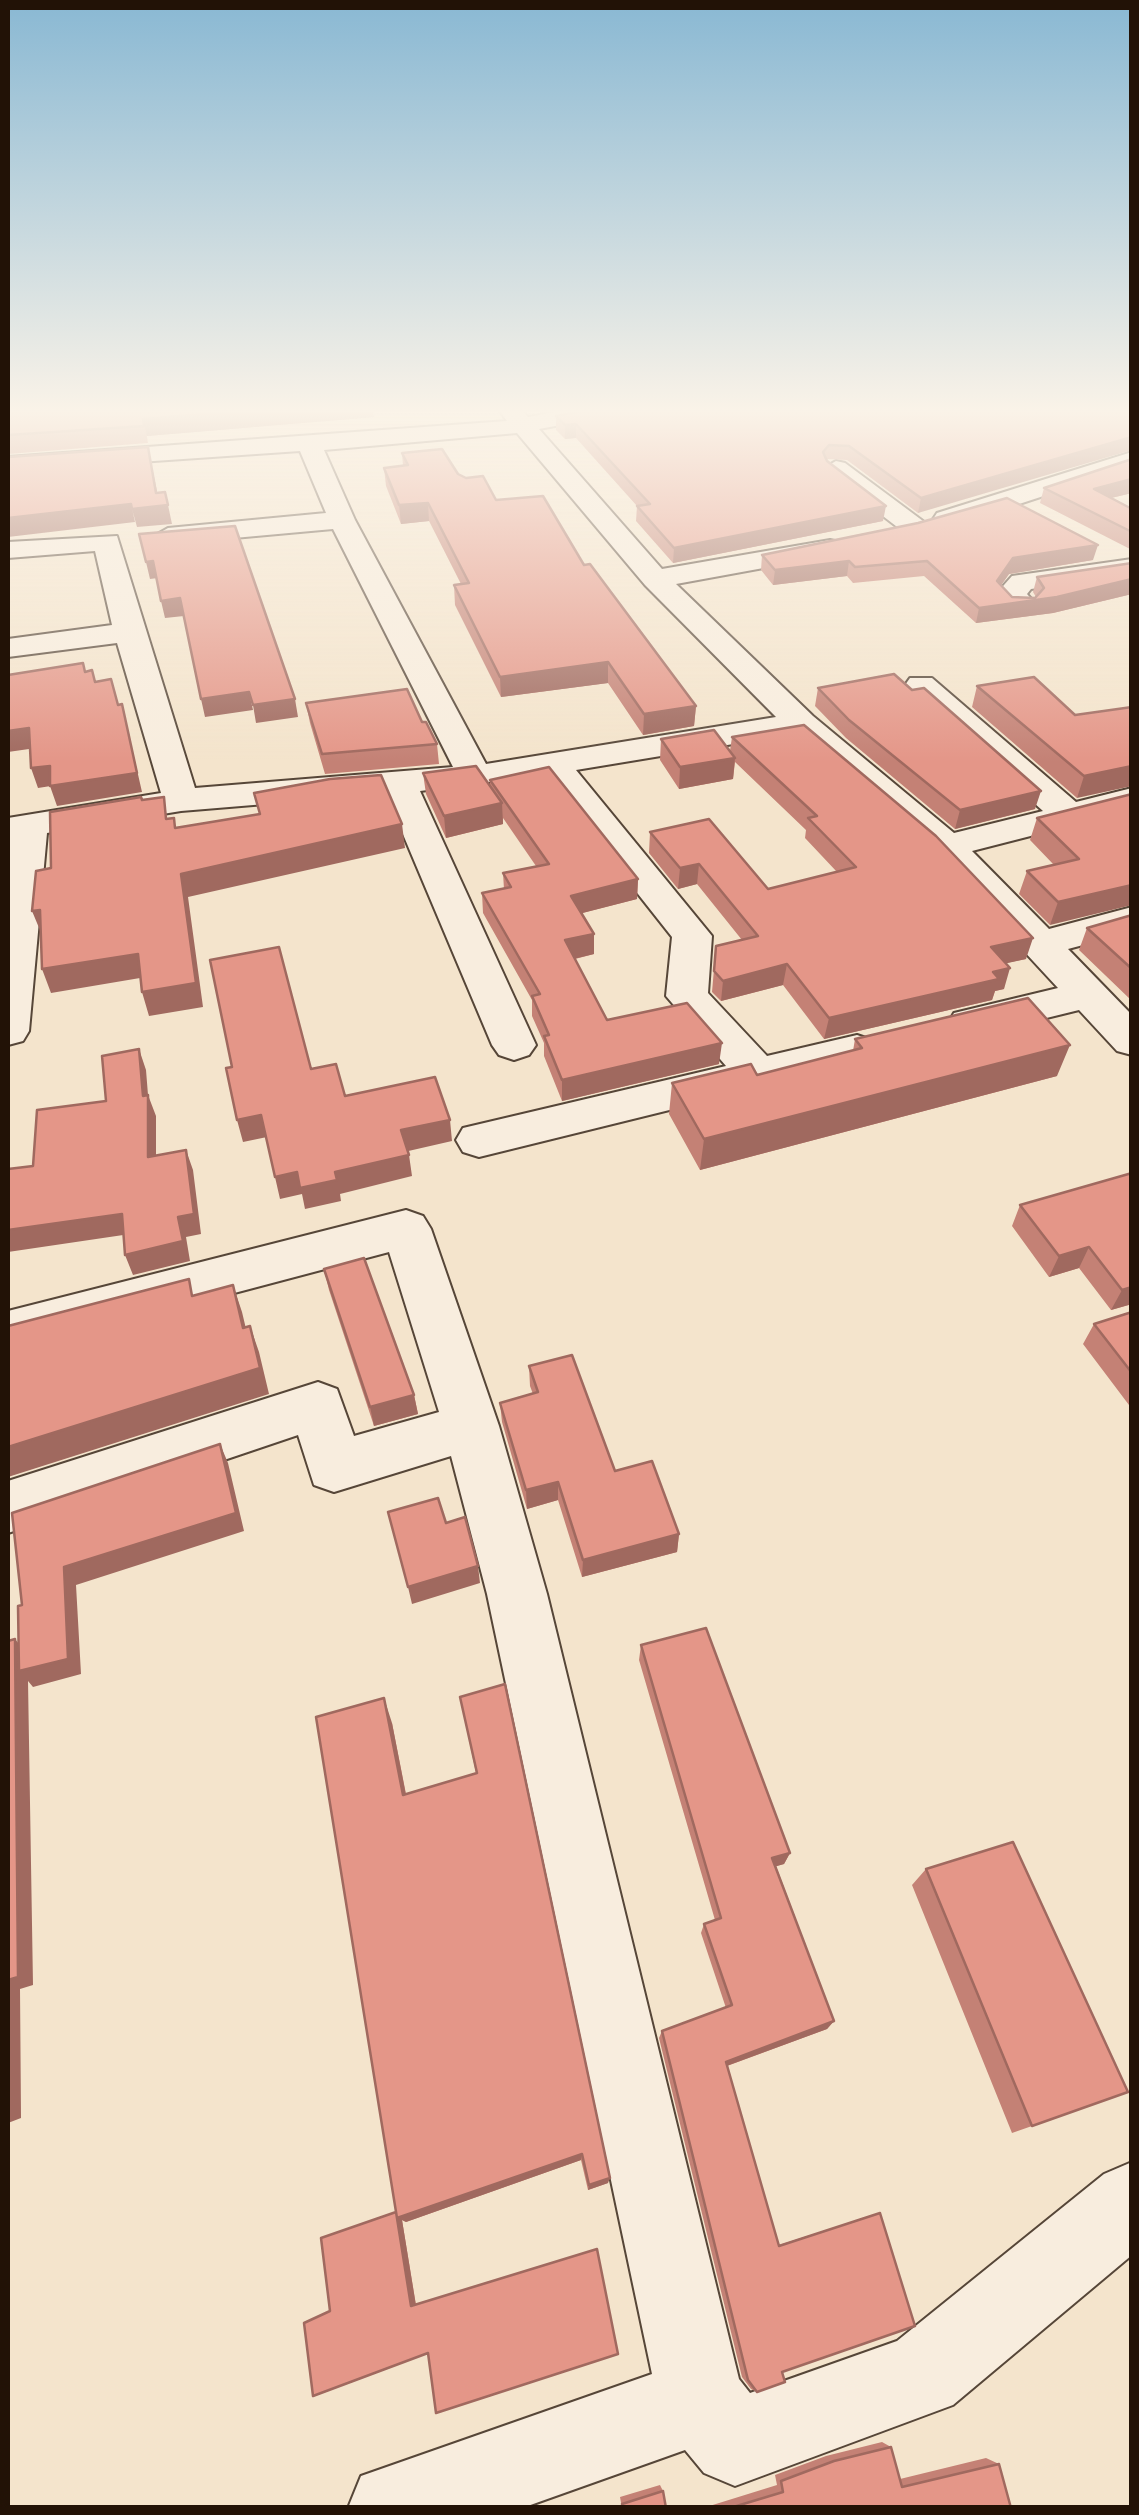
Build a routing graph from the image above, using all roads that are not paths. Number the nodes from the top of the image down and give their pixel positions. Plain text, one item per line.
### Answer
1 (262, 527) edge
2 (346, 527) edge
3 (610, 527) edge
4 (914, 528) edge
5 (126, 540) junction
6 (1098, 548) edge
7 (8, 550) edge
8 (1132, 566) edge
9 (654, 579) junction
10 (1021, 604) edge
11 (129, 632) junction
12 (8, 648) edge
13 (922, 684) edge
14 (801, 723) junction
15 (552, 763) junction
16 (475, 776) junction
17 (399, 782) junction
18 (1132, 799) edge
19 (181, 800) junction
20 (1067, 813) junction
21 (19, 828) edge
22 (947, 846) junction
23 (1132, 920) edge
24 (1042, 944) junction
25 (1090, 994) junction
26 (8, 1031) edge
27 (1132, 1041) edge
28 (514, 1046) dead end
29 (758, 1074) junction
30 (480, 1140) dead end
31 (8, 1332) edge
32 (471, 1426) junction
33 (8, 1508) edge
34 (1132, 2202) edge
35 (701, 2401) junction
36 (393, 2508) edge

1 - 5 street
2 - 16 street
3 - 9 street
4 - 9 street
5 - 7 street
5 - 11 street
6 - 8 street
8 - 10 street
9 - 14 street
11 - 12 street
11 - 19 street
13 - 20 street
14 - 15 street
14 - 22 street
15 - 16 street
15 - 29 street
16 - 17 street
17 - 19 street
17 - 28 street
18 - 20 street
19 - 21 street
20 - 22 street
21 - 26 street
22 - 24 street
23 - 24 street
24 - 25 street
25 - 27 street
25 - 29 street
29 - 30 street
31 - 32 street
32 - 33 street
32 - 35 street
34 - 35 street
35 - 36 street

